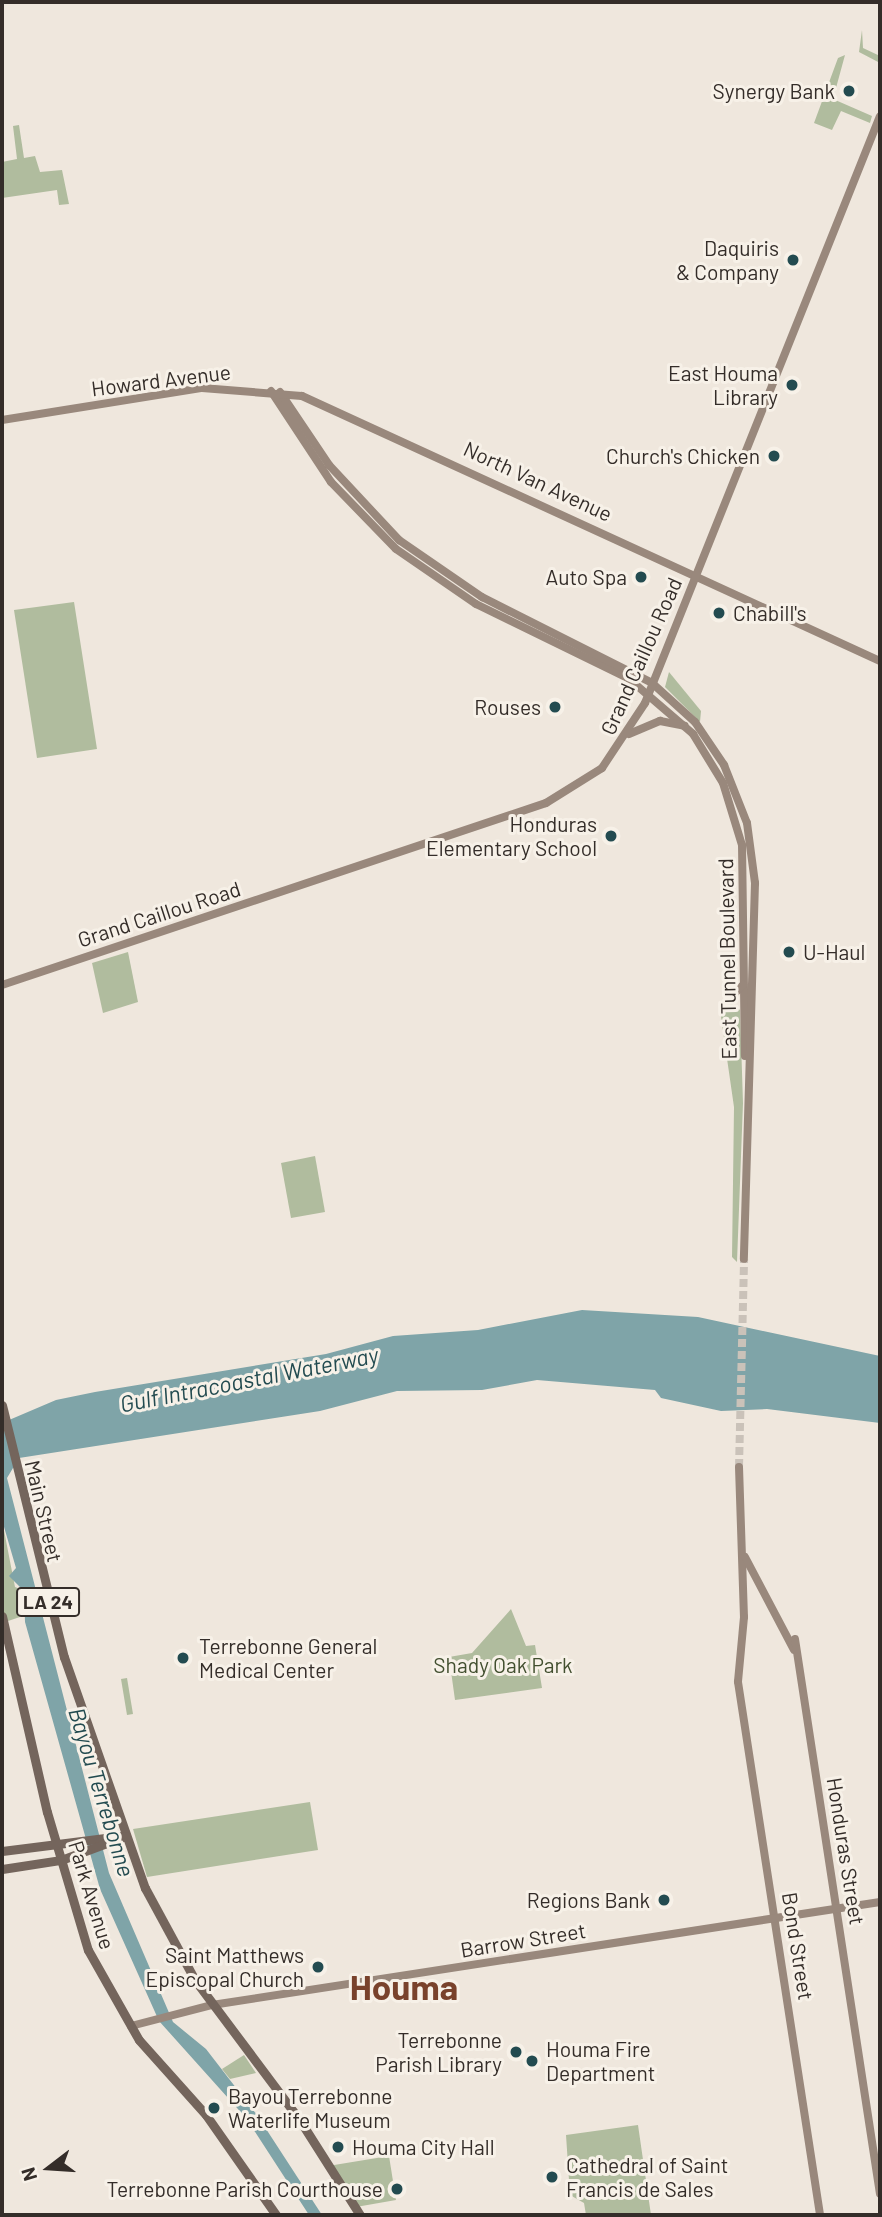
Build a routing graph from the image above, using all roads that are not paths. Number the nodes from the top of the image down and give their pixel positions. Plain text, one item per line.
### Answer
1 (880, 116) edge
2 (271, 391) junction
3 (281, 392) junction
4 (2, 421) edge
5 (363, 421) joint
6 (697, 575) junction
7 (880, 661) edge
8 (652, 683) junction
9 (649, 692) junction
10 (685, 726) junction
11 (629, 734) junction
12 (751, 946) junction
13 (745, 980) junction
14 (2, 985) edge
15 (745, 1013) junction
16 (747, 1079) junction
17 (744, 1259) tunnel mouth
18 (2, 1405) edge
19 (739, 1468) tunnel mouth
20 (741, 1537) junction
21 (2, 1616) edge
22 (795, 1639) dead end
23 (798, 1663) junction
24 (126, 1836) junction
25 (105, 1841) junction
26 (58, 1844) junction
27 (2, 1851) edge
28 (61, 1860) junction
29 (2, 1869) edge
30 (880, 1902) edge
31 (837, 1909) junction
32 (776, 1919) junction
33 (212, 2005) junction
34 (131, 2026) junction
35 (880, 2194) edge
36 (276, 2215) edge
37 (360, 2215) edge
38 (820, 2215) edge

1 - 6 main road, Grand Caillou Road
2 - 3 main road, Howard Avenue
2 - 4 main road, Howard Avenue
2 - 9 main road, East Tunnel Boulevard
3 - 5 main road, Howard Avenue
3 - 8 main road, East Tunnel Boulevard
5 - 6 main road, North Van Avenue
6 - 7 main road, North Van Avenue
6 - 8 main road, Grand Caillou Road
8 - 9 main road, Grand Caillou Road
8 - 12 main road, East Tunnel Boulevard
9 - 10 main road, East Tunnel Boulevard
9 - 11 main road, Grand Caillou Road
10 - 11 main road
10 - 12 main road, East Tunnel Boulevard
11 - 14 main road, Grand Caillou Road
12 - 13 main road, East Tunnel Boulevard
12 - 16 main road, East Tunnel Boulevard
13 - 15 main road, East Tunnel Boulevard
13 - 15 main road
15 - 16 main road, East Tunnel Boulevard
16 - 17 main road, East Tunnel Boulevard
18 - 24 main road, Main Street / LA 24
19 - 20 main road
20 - 23 main road
20 - 32 main road, Bond Street
21 - 26 main road, Park Avenue / LA 24
22 - 23 main road, Honduras Street
23 - 31 main road, Honduras Street
24 - 25 main road
24 - 33 main road, Main Street / LA 24
25 - 26 main road
25 - 28 main road
26 - 27 main road
26 - 28 main road, Park Avenue / LA 24
28 - 29 main road
28 - 34 main road, Park Avenue / LA 24
30 - 31 main road, Barrow Street
31 - 32 main road, Barrow Street
31 - 35 main road, Honduras Street
32 - 33 main road, Barrow Street
32 - 38 main road, Bond Street
33 - 34 main road, Barrow Street
33 - 37 main road, Main Street / LA 24
34 - 36 main road, Park Avenue / LA 24

